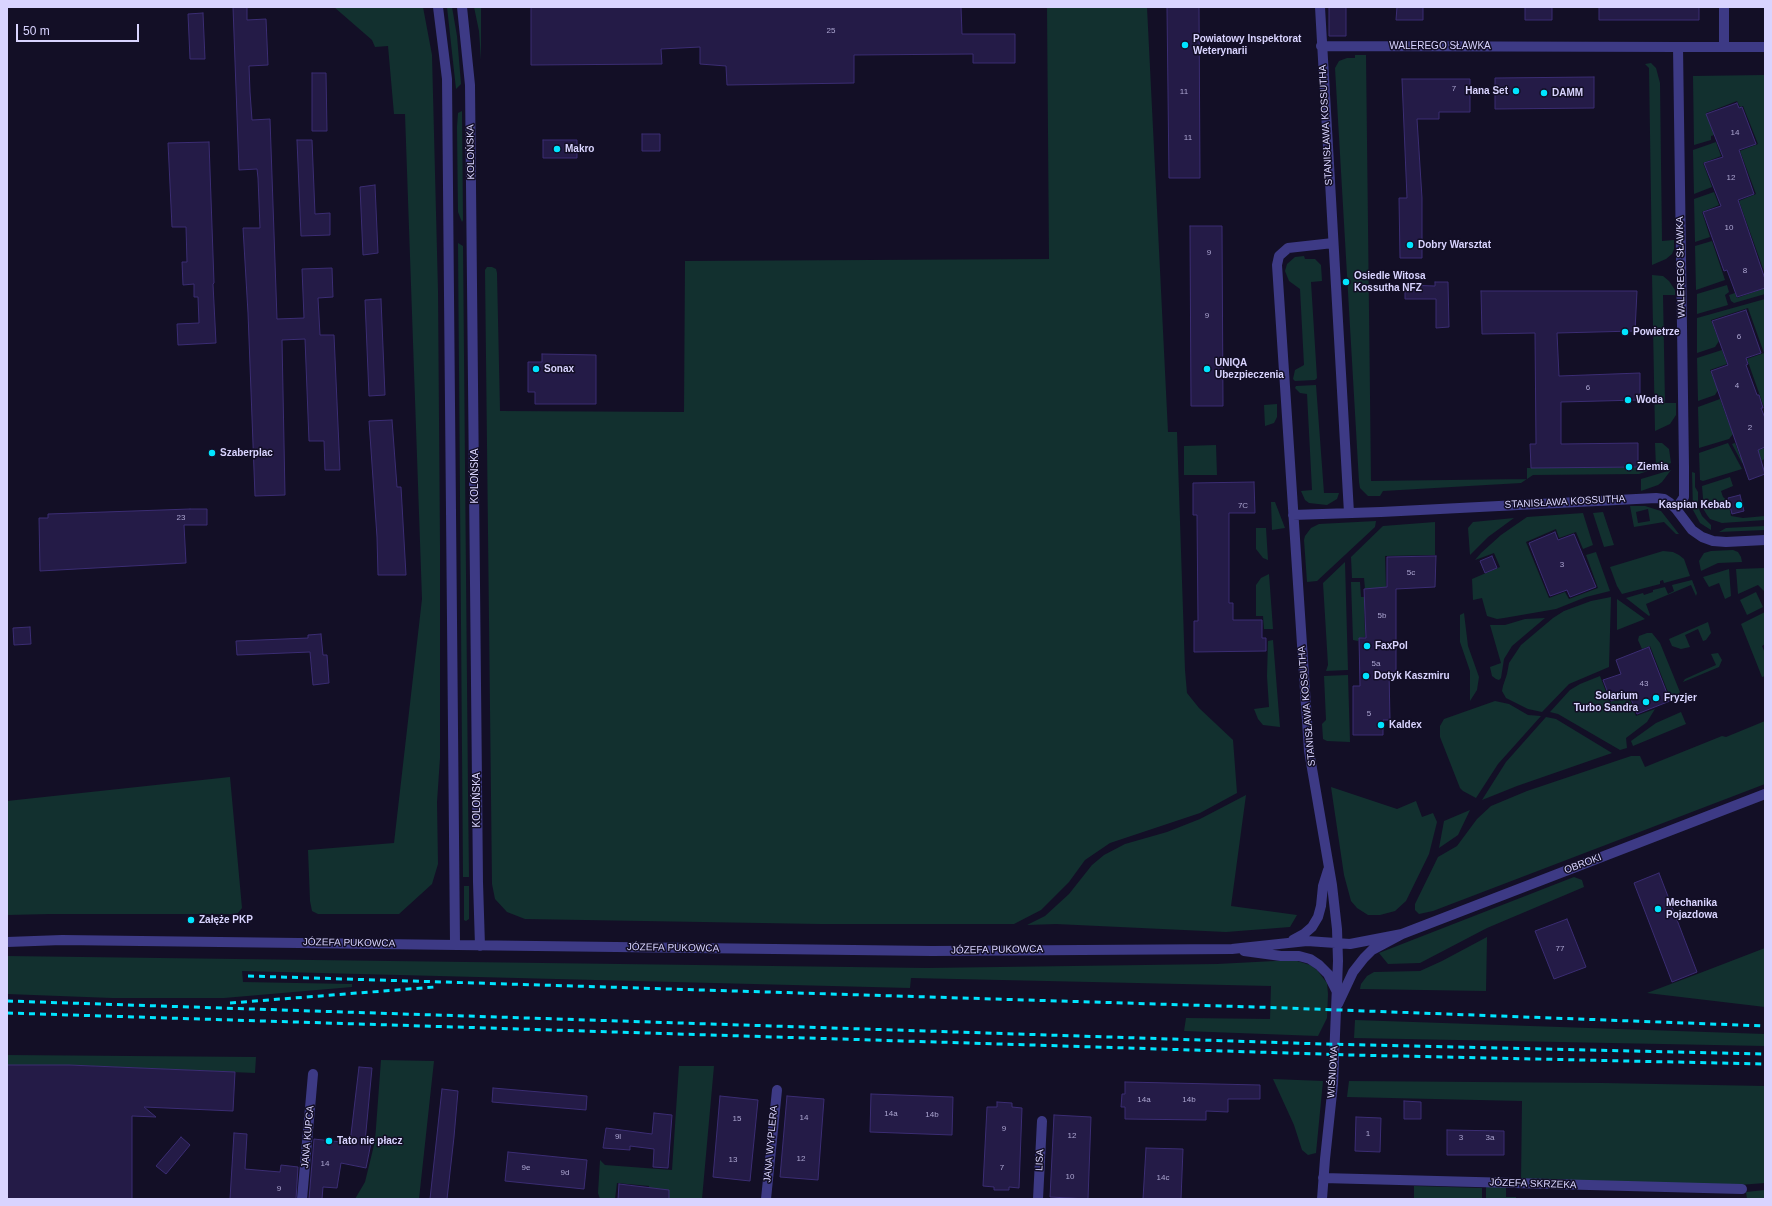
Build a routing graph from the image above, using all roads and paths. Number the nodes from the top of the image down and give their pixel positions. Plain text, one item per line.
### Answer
1 (438, 7) edge
2 (462, 7) edge
3 (1320, 7) edge
4 (1724, 7) edge
5 (1321, 46) junction
6 (1678, 46) junction
7 (1724, 47) junction
8 (1765, 47) edge
9 (1333, 243) junction
10 (1676, 509) junction
11 (1348, 513) junction
12 (1293, 515) junction
13 (1765, 540) edge
14 (1765, 794) edge
15 (1329, 868) junction
16 (1402, 934) junction
17 (7, 942) edge
18 (455, 944) junction
19 (1286, 944) junction
20 (1338, 944) junction
21 (480, 946) junction
22 (1232, 949) junction
23 (1337, 992) junction
24 (1336, 1008) junction
25 (313, 1074) dead end
26 (776, 1090) dead end
27 (1042, 1121) dead end
28 (1323, 1178) junction
29 (1742, 1189) dead end
30 (302, 1199) edge
31 (766, 1199) edge
32 (1038, 1199) edge
33 (1322, 1199) edge

1 - 18 street
2 - 21 street, KOLOŃSKA
3 - 5 street, STANISŁAWA KOSSUTHA
4 - 7 street
5 - 6 street, WALEREGO SŁAWKA
5 - 9 street, STANISŁAWA KOSSUTHA
6 - 7 street, WALEREGO SŁAWKA
6 - 10 street, WALEREGO SŁAWKA
7 - 8 street, WALEREGO SŁAWKA
9 - 11 street, STANISŁAWA KOSSUTHA
9 - 12 street, STANISŁAWA KOSSUTHA
10 - 11 street, STANISŁAWA KOSSUTHA
10 - 13 street, STANISŁAWA KOSSUTHA
11 - 12 street, STANISŁAWA KOSSUTHA
12 - 15 street, STANISŁAWA KOSSUTHA
14 - 16 street, OBROKI
15 - 19 street
15 - 20 street, STANISŁAWA KOSSUTHA
16 - 20 street, OBROKI
16 - 24 street, OBROKI
17 - 18 street, JÓZEFA PUKOWCA
18 - 21 street, JÓZEFA PUKOWCA
19 - 20 street, JÓZEFA PUKOWCA
19 - 22 street, JÓZEFA PUKOWCA
20 - 23 street, WIŚNIOWA
21 - 22 street, JÓZEFA PUKOWCA
22 - 23 street
23 - 24 street, WIŚNIOWA
24 - 28 street, WIŚNIOWA
25 - 30 street, JANA KUPCA
26 - 31 street, JANA WYPLERA
27 - 32 street, LISA
28 - 29 street, JÓZEFA SKRZEKA
28 - 33 street, WIŚNIOWA

